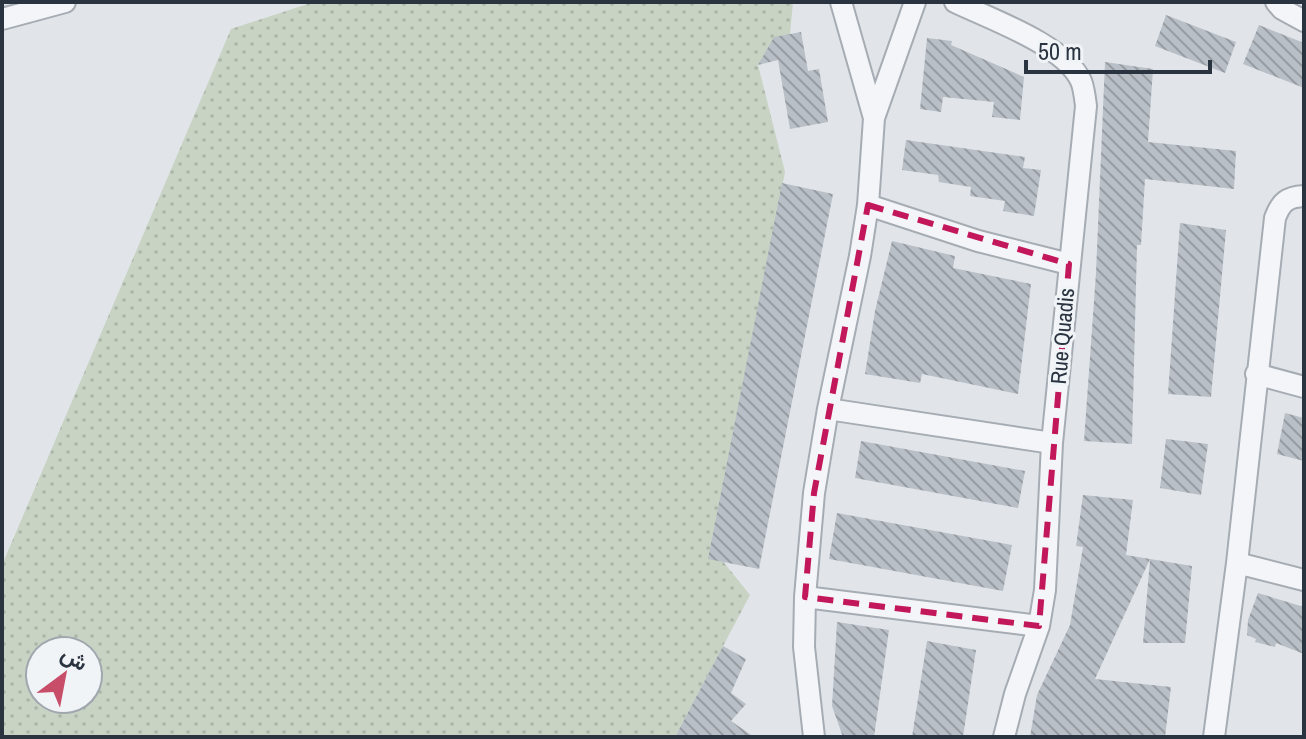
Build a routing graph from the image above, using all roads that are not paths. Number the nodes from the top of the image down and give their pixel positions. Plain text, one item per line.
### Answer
1 (65, 2) edge
2 (841, 2) edge
3 (915, 2) edge
4 (955, 2) edge
5 (1276, 2) edge
6 (2, 19) edge
7 (1304, 21) edge
8 (874, 118) junction
9 (1304, 196) edge
10 (868, 205) junction
11 (1069, 264) junction
12 (1256, 374) junction
13 (1304, 387) edge
14 (828, 409) junction
15 (1052, 443) junction
16 (1237, 563) junction
17 (1304, 580) edge
18 (805, 597) junction
19 (1039, 626) junction
20 (814, 737) edge
21 (1004, 737) edge
22 (1214, 737) edge

1 - 6 street
2 - 8 street
3 - 8 street
4 - 11 street, Rue Quadis
5 - 7 street
8 - 10 street
9 - 12 street
10 - 11 street
10 - 14 street
11 - 15 street, Rue Quadis
12 - 13 street
12 - 16 street
14 - 15 street
14 - 18 street
15 - 19 street, Rue Quadis
16 - 17 street
16 - 22 street
18 - 19 street
18 - 20 street
19 - 21 street, Rue Quadis

